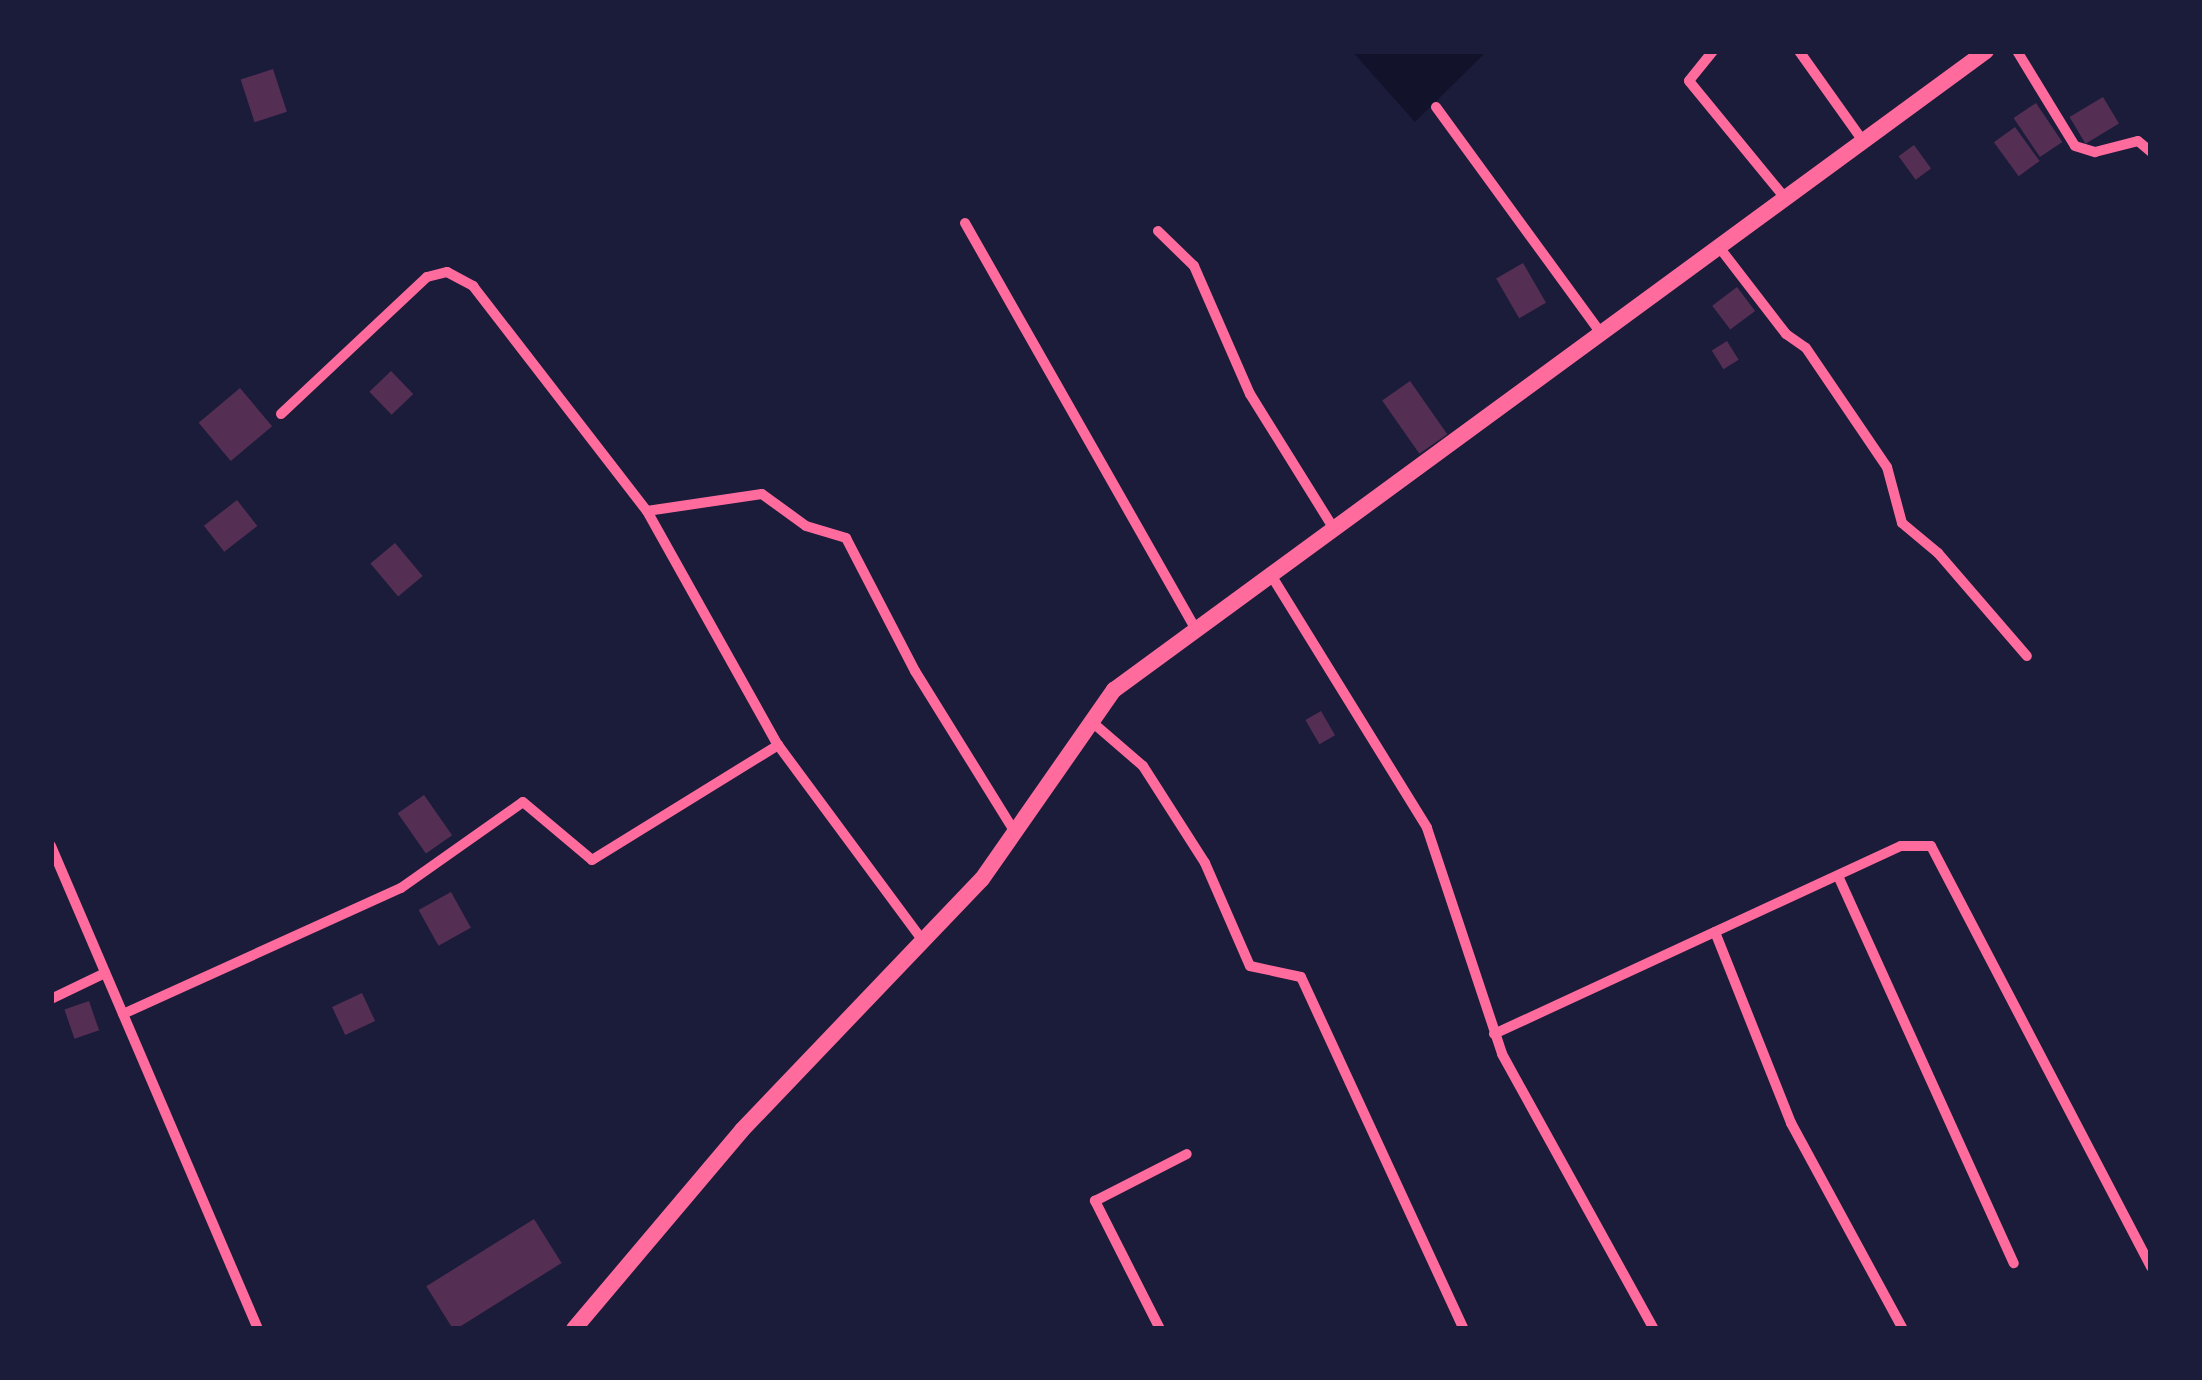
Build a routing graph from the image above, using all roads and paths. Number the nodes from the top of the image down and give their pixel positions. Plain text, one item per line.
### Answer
1 (1713, 51) edge
2 (1799, 51) edge
3 (1986, 51) edge
4 (2017, 51) edge
5 (1436, 107) dead end
6 (1862, 141) junction
7 (2151, 152) edge
8 (1785, 198) junction
9 (965, 223) dead end
10 (1158, 231) dead end
11 (1719, 247) junction
12 (1601, 333) junction
13 (281, 414) dead end
14 (647, 511) junction
15 (1334, 529) junction
16 (1271, 575) junction
17 (1196, 630) junction
18 (2027, 656) dead end
19 (1092, 722) junction
20 (778, 745) junction
21 (1015, 832) junction
22 (51, 846) edge
23 (1839, 878) junction
24 (1715, 932) junction
25 (923, 941) junction
26 (105, 973) junction
27 (51, 999) edge
28 (123, 1014) junction
29 (1494, 1034) junction
30 (1187, 1154) dead end
31 (2014, 1263) dead end
32 (2151, 1267) edge
33 (258, 1329) edge
34 (574, 1329) edge
35 (1160, 1329) edge
36 (1464, 1329) edge
37 (1654, 1329) edge
38 (1903, 1329) edge

1 - 8 street
2 - 6 street
3 - 6 main road
4 - 7 street
5 - 12 street
6 - 8 main road
8 - 11 main road
9 - 17 street
10 - 15 street
11 - 12 main road
11 - 18 street
12 - 15 main road
13 - 14 street
14 - 20 street
14 - 21 street
15 - 16 main road
16 - 17 main road
16 - 29 street
17 - 19 main road
19 - 21 main road
19 - 36 street
20 - 25 street
20 - 28 street
21 - 25 main road
22 - 26 street
23 - 24 street
23 - 31 street
23 - 32 street
24 - 29 street
24 - 38 street
25 - 34 main road
26 - 27 street
26 - 28 street
28 - 33 street
29 - 37 street
30 - 35 street

